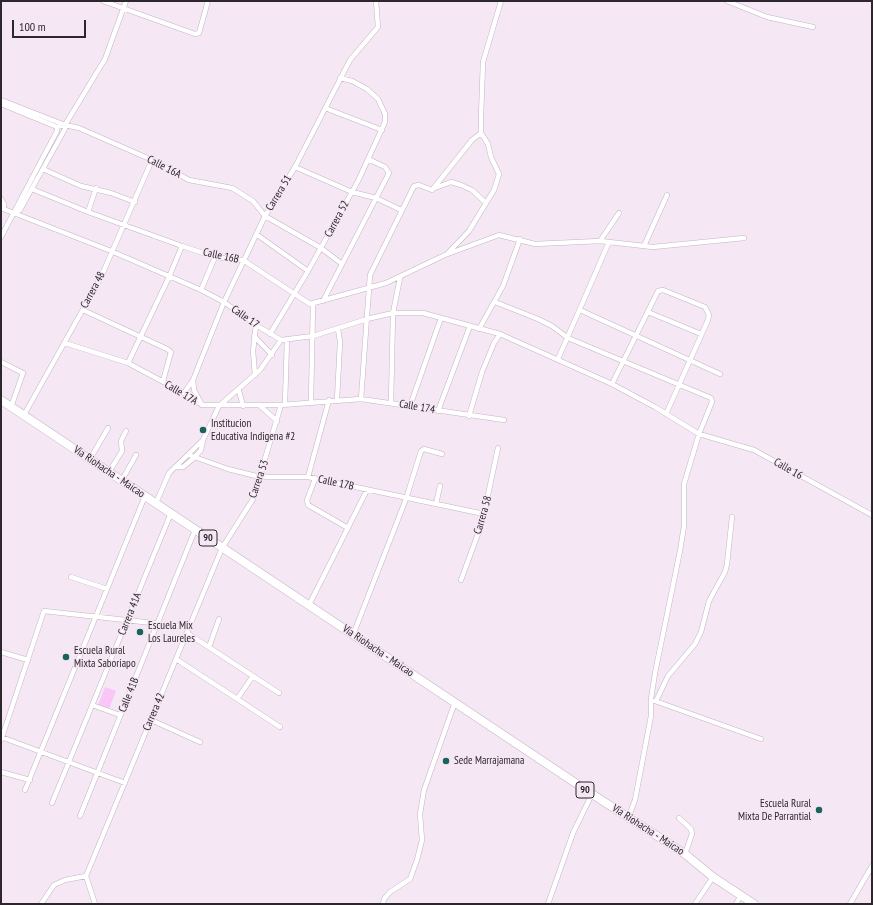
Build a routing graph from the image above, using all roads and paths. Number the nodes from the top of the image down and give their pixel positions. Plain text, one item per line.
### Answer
1 (103, 1) edge
2 (126, 1) edge
3 (208, 1) edge
4 (376, 1) edge
5 (501, 1) edge
6 (727, 1) edge
7 (124, 8) junction
8 (813, 27) dead end
9 (340, 78) junction
10 (2, 103) edge
11 (325, 108) junction
12 (66, 125) junction
13 (57, 128) junction
14 (382, 130) junction
15 (481, 134) junction
16 (368, 159) junction
17 (152, 160) junction
18 (295, 166) junction
19 (43, 169) junction
20 (96, 188) junction
21 (32, 189) junction
22 (432, 190) junction
23 (352, 192) junction
24 (667, 194) dead end
25 (376, 198) junction
26 (1, 199) edge
27 (135, 202) junction
28 (486, 203) junction
29 (2, 209) edge
30 (401, 210) junction
31 (88, 212) junction
32 (619, 213) dead end
33 (14, 214) junction
34 (266, 216) junction
35 (124, 226) junction
36 (256, 234) junction
37 (1, 237) edge
38 (744, 238) dead end
39 (520, 239) junction
40 (600, 241) junction
41 (609, 242) junction
42 (182, 246) junction
43 (644, 246) junction
44 (321, 248) junction
45 (111, 251) junction
46 (445, 255) junction
47 (215, 257) junction
48 (243, 260) junction
49 (342, 264) junction
50 (308, 271) junction
51 (169, 277) junction
52 (400, 278) junction
53 (368, 288) junction
54 (201, 290) junction
55 (295, 294) junction
56 (323, 301) junction
57 (224, 302) junction
58 (495, 302) junction
59 (311, 304) junction
60 (83, 310) junction
61 (580, 310) junction
62 (648, 312) junction
63 (393, 313) junction
64 (441, 318) junction
65 (367, 319) junction
66 (256, 325) junction
67 (470, 326) junction
68 (479, 328) junction
69 (338, 329) junction
70 (270, 334) junction
71 (500, 334) junction
72 (701, 334) junction
73 (637, 335) junction
74 (254, 336) junction
75 (313, 336) junction
76 (140, 337) junction
77 (568, 338) junction
78 (287, 339) junction
79 (281, 340) junction
80 (64, 343) junction
81 (272, 355) junction
82 (558, 359) junction
83 (690, 359) junction
84 (624, 361) junction
85 (1, 362) edge
86 (128, 363) junction
87 (720, 374) dead end
88 (255, 375) junction
89 (193, 380) junction
90 (163, 381) junction
91 (612, 384) junction
92 (679, 385) junction
93 (239, 390) junction
94 (184, 393) junction
95 (361, 399) junction
96 (1, 400) edge
97 (329, 400) junction
98 (337, 400) junction
99 (311, 402) junction
100 (391, 403) junction
101 (283, 404) junction
102 (202, 405) junction
103 (259, 405) junction
104 (219, 406) junction
105 (243, 406) junction
106 (410, 406) junction
107 (11, 407) junction
108 (438, 411) junction
109 (666, 414) junction
110 (24, 415) junction
111 (469, 416) junction
112 (504, 420) dead end
113 (277, 421) junction
114 (108, 428) dead end
115 (126, 431) dead end
116 (699, 434) junction
117 (498, 448) dead end
118 (442, 454) dead end
119 (136, 455) dead end
120 (192, 456) junction
121 (90, 459) junction
122 (109, 472) junction
123 (260, 477) junction
124 (308, 477) junction
125 (315, 479) junction
126 (122, 480) junction
127 (440, 486) dead end
128 (367, 490) junction
129 (145, 496) junction
130 (406, 498) junction
131 (156, 503) junction
132 (436, 504) junction
133 (171, 513) junction
134 (484, 514) junction
135 (872, 515) edge
136 (732, 517) dead end
137 (348, 528) junction
138 (196, 530) junction
139 (222, 548) junction
140 (72, 577) dead end
141 (461, 580) dead end
142 (107, 589) junction
143 (309, 605) junction
144 (96, 617) junction
145 (219, 619) dead end
146 (127, 620) junction
147 (158, 624) junction
148 (189, 627) junction
149 (187, 633) junction
150 (353, 635) junction
151 (209, 647) junction
152 (1, 652) edge
153 (176, 659) junction
154 (28, 660) junction
155 (253, 676) junction
156 (279, 693) dead end
157 (237, 699) junction
158 (654, 700) junction
159 (455, 702) junction
160 (92, 705) junction
161 (120, 716) junction
162 (151, 720) junction
163 (280, 726) dead end
164 (1, 738) edge
165 (761, 738) dead end
166 (200, 742) dead end
167 (41, 751) junction
168 (69, 762) junction
169 (1, 772) edge
170 (97, 772) junction
171 (30, 780) junction
172 (124, 783) junction
173 (25, 790) dead end
174 (592, 794) junction
175 (52, 804) dead end
176 (80, 816) dead end
177 (629, 816) junction
178 (679, 818) dead end
179 (685, 854) junction
180 (872, 866) edge
181 (86, 876) junction
182 (713, 877) junction
183 (741, 895) junction
184 (41, 904) edge
185 (95, 904) edge
186 (383, 904) edge
187 (548, 904) edge
188 (695, 904) edge
189 (736, 904) edge
190 (754, 904) edge
191 (850, 904) edge

1 - 7 street
2 - 7 street
3 - 7 street
4 - 9 street, Carrera 51
5 - 15 street
6 - 8 street
7 - 12 street
9 - 11 street, Carrera 51
9 - 14 street, Carrera 52
10 - 12 street
10 - 13 street
11 - 14 street
11 - 18 street, Carrera 51
12 - 13 street
12 - 17 street, Calle 16A
12 - 19 street
13 - 33 street
14 - 16 street, Carrera 52
15 - 22 street
15 - 28 street
16 - 23 street, Carrera 52
16 - 25 street
17 - 27 street, Carrera 48
17 - 34 street, Calle 16A
18 - 23 street
18 - 34 street, Carrera 51
19 - 20 street
19 - 21 street
20 - 27 street
20 - 31 street
21 - 31 street, Calle 16B
21 - 33 street
22 - 28 street
22 - 30 street
23 - 25 street
23 - 44 street, Carrera 52
24 - 43 street
25 - 30 street
25 - 49 street
26 - 29 street
27 - 35 street, Carrera 48
28 - 46 street
29 - 33 street, Calle 17
30 - 53 street
31 - 35 street, Calle 16B
32 - 40 street
33 - 37 street
33 - 45 street, Calle 17
34 - 36 street, Carrera 51
34 - 44 street
35 - 42 street, Calle 16B
35 - 45 street, Carrera 48
36 - 48 street, Carrera 51
36 - 50 street
38 - 43 street
39 - 40 street
39 - 46 street
39 - 58 street
40 - 41 street
41 - 43 street
41 - 61 street
42 - 47 street, Calle 16B
42 - 51 street
44 - 49 street
44 - 50 street, Carrera 52
45 - 51 street, Calle 17
45 - 60 street, Carrera 48
46 - 52 street
47 - 48 street, Calle 16B
47 - 54 street
48 - 55 street, Calle 16B
48 - 57 street, Carrera 51
49 - 56 street
50 - 55 street, Carrera 52
51 - 54 street, Calle 17
51 - 76 street
52 - 53 street
52 - 63 street
53 - 56 street
53 - 65 street
54 - 57 street, Calle 17
55 - 59 street, Calle 16B
55 - 70 street, Carrera 52
56 - 59 street
57 - 66 street, Calle 17
57 - 89 street, Carrera 51
58 - 68 street
58 - 77 street
59 - 75 street
60 - 76 street
60 - 80 street, Carrera 48
61 - 73 street
61 - 77 street
62 - 72 street
62 - 72 street
62 - 73 street
63 - 64 street
63 - 65 street
63 - 100 street
64 - 67 street
64 - 106 street
65 - 69 street
65 - 95 street
66 - 70 street, Calle 17
66 - 74 street
67 - 68 street
67 - 108 street
68 - 71 street
69 - 75 street
69 - 98 street
70 - 79 street, Calle 17
71 - 82 street, Calle 16
71 - 111 street
72 - 83 street
73 - 83 street
73 - 84 street
74 - 81 street
74 - 88 street
75 - 78 street
75 - 99 street
76 - 86 street
76 - 90 street
77 - 82 street
77 - 84 street
78 - 79 street
78 - 101 street, Carrera 53
79 - 81 street
80 - 86 street, Calle 17A
80 - 110 street, Carrera 48
81 - 88 street
82 - 91 street, Calle 16
83 - 87 street
83 - 92 street
84 - 91 street
84 - 92 street
85 - 107 street
86 - 90 street, Calle 17A
88 - 93 street
89 - 94 street, Carrera 51
89 - 102 street
90 - 94 street, Calle 17A
91 - 109 street, Calle 16
92 - 109 street
92 - 116 street
93 - 104 street
93 - 105 street
94 - 102 street, Calle 17A
95 - 98 street, Calle 174
95 - 100 street, Calle 174
96 - 107 highway, Vía Riohacha - Maicao / 90
97 - 98 street, Calle 174
97 - 99 street, Calle 17A
97 - 124 street
99 - 101 street, Calle 17A
100 - 106 street, Calle 174
101 - 103 street, Calle 17A
101 - 113 street, Carrera 53
102 - 104 street, Calle 17A
103 - 105 street, Calle 17A
103 - 113 street
104 - 105 street, Calle 17A
104 - 120 street
106 - 108 street, Calle 174
107 - 110 highway, Vía Riohacha - Maicao / 90
108 - 111 street, Calle 174
109 - 116 street, Calle 16
110 - 121 highway, Vía Riohacha - Maicao / 90
111 - 112 street, Calle 174
113 - 123 street, Carrera 53
114 - 121 street
115 - 122 street
116 - 135 street, Calle 16
116 - 158 street
117 - 134 street, Carrera 58
118 - 130 street
119 - 126 street
120 - 123 street, Calle 17B
120 - 131 street
121 - 122 highway, Vía Riohacha - Maicao / 90
122 - 126 highway, Vía Riohacha - Maicao / 90
123 - 124 street, Calle 17B
123 - 139 street, Carrera 53
124 - 125 street, Calle 17B
125 - 128 street, Calle 17B
125 - 137 street
126 - 129 highway, Vía Riohacha - Maicao / 90
127 - 132 street
128 - 130 street, Calle 17B
128 - 137 street
129 - 131 highway, Vía Riohacha - Maicao / 90
129 - 142 street
130 - 132 street, Calle 17B
130 - 150 street
131 - 133 highway, Vía Riohacha - Maicao / 90
132 - 134 street, Calle 17B
133 - 138 highway, Vía Riohacha - Maicao / 90
133 - 146 street, Carrera 41A
134 - 141 street, Carrera 58
136 - 158 street
137 - 143 street
138 - 139 highway, Vía Riohacha - Maicao / 90
138 - 147 street, Calle 41B
139 - 143 highway, Vía Riohacha - Maicao / 90
139 - 148 street, Carrera 42
140 - 142 street
142 - 144 street
143 - 150 highway, Vía Riohacha - Maicao / 90
144 - 146 street
144 - 154 street
144 - 167 street
145 - 151 street
146 - 147 street
146 - 160 street, Carrera 41A
147 - 148 street
147 - 161 street, Calle 41B
148 - 149 street, Carrera 42
149 - 151 street
149 - 153 street, Carrera 42
150 - 159 highway, Vía Riohacha - Maicao / 90
151 - 155 street
152 - 154 street
153 - 157 street
153 - 162 street, Carrera 42
154 - 164 street
155 - 156 street
155 - 157 street
157 - 163 street
158 - 165 street
158 - 177 street
159 - 174 highway, Vía Riohacha - Maicao / 90
159 - 186 street
160 - 161 street
160 - 168 street, Carrera 41A
161 - 170 street, Calle 41B
162 - 166 street
162 - 172 street, Carrera 42
164 - 167 street
167 - 168 street
167 - 171 street
168 - 170 street
168 - 175 street, Carrera 41A
169 - 171 street
170 - 172 street
170 - 176 street, Calle 41B
171 - 173 street
172 - 181 street, Carrera 42
174 - 177 highway, Vía Riohacha - Maicao / 90
174 - 187 street
177 - 179 highway, Vía Riohacha - Maicao / 90
178 - 179 street
179 - 182 highway, Vía Riohacha - Maicao / 90
180 - 191 street
181 - 184 street
181 - 185 street
182 - 183 highway, Vía Riohacha - Maicao / 90
182 - 188 street
183 - 189 street
183 - 190 highway, Vía Riohacha - Maicao / 90

